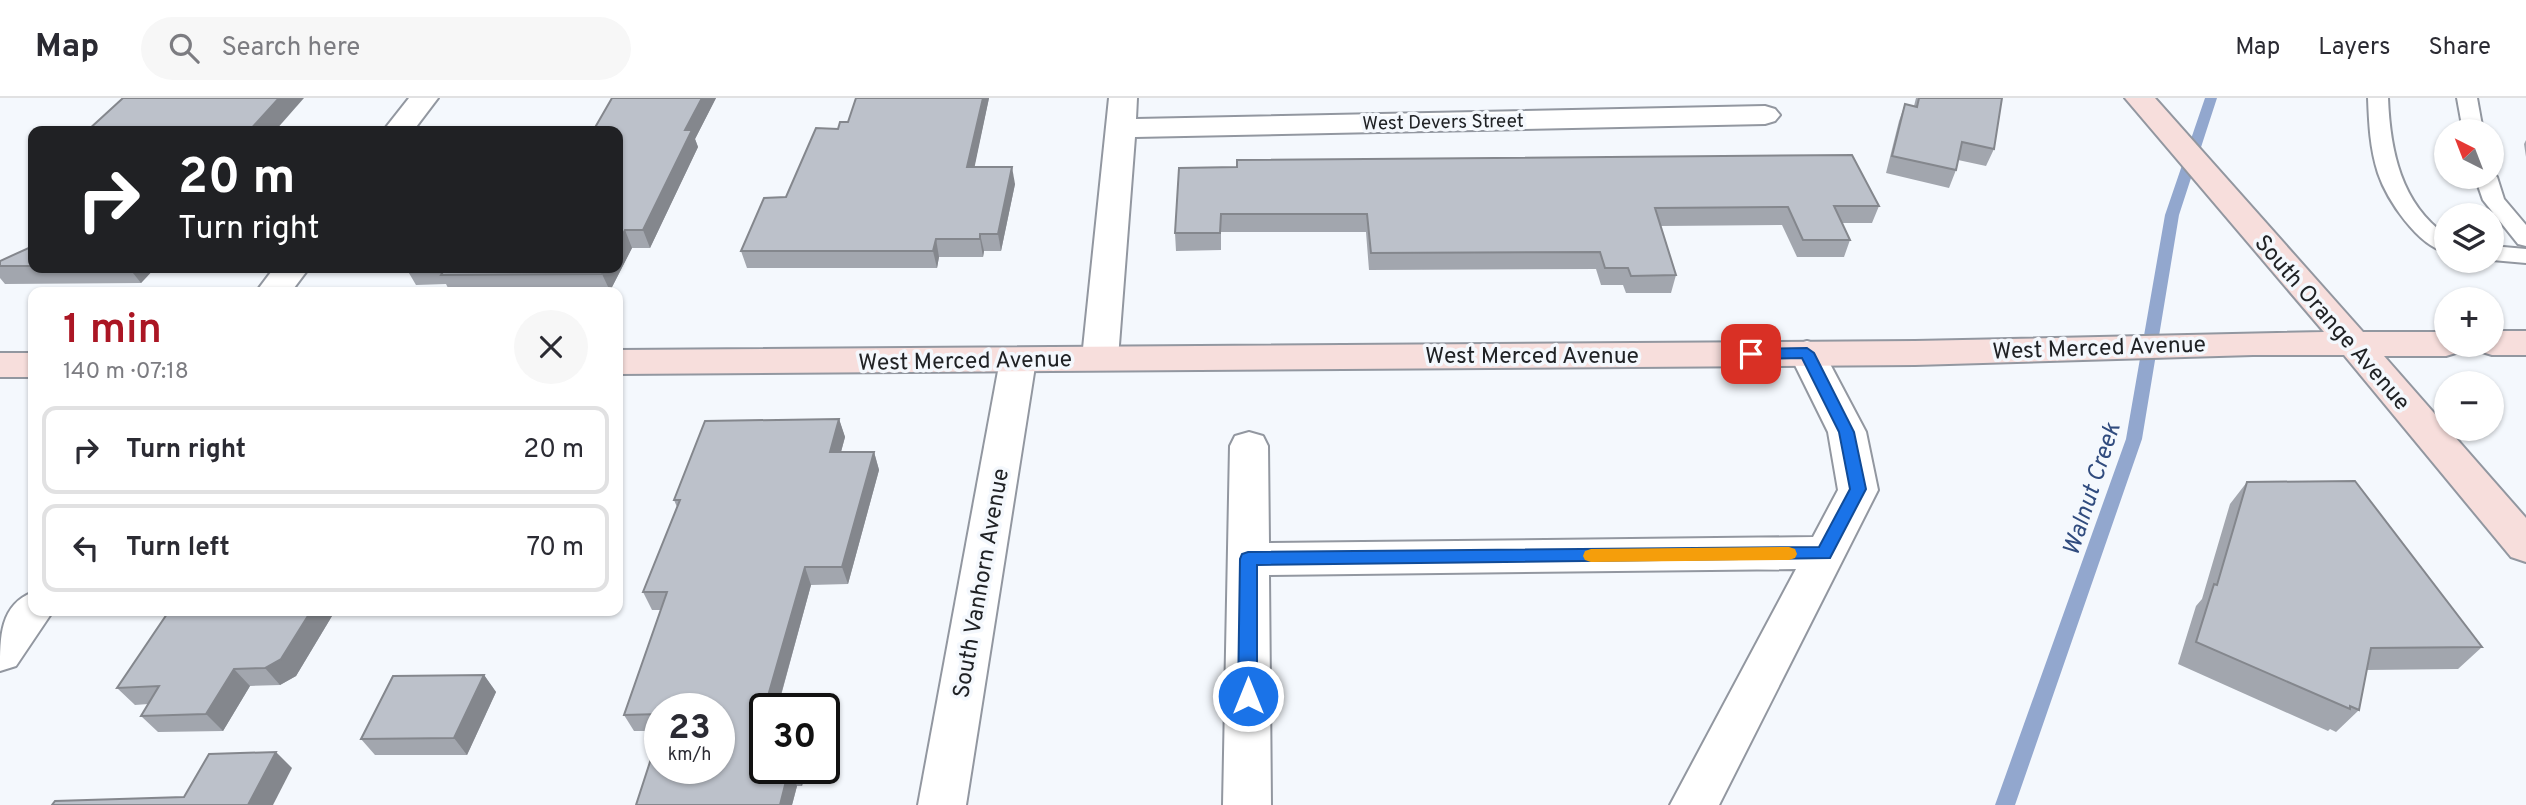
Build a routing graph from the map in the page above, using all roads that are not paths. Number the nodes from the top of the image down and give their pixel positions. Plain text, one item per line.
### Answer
1 (424, 98) edge
2 (2139, 98) edge
3 (2378, 98) edge
4 (2467, 98) edge
5 (1121, 113) edge
6 (1765, 115) dead end
7 (2471, 119) edge
8 (402, 126) edge
9 (2490, 189) edge
10 (2434, 237) edge
11 (2526, 239) edge
12 (2504, 254) edge
13 (2526, 256) edge
14 (288, 273) edge
15 (277, 287) edge
16 (2504, 343) edge
17 (2526, 343) edge
18 (2354, 344) junction
19 (2434, 344) edge
20 (1807, 353) junction
21 (1100, 358) junction
22 (1018, 360) junction
23 (623, 362) edge
24 (0, 365) edge
25 (28, 365) edge
26 (1250, 446) dead end
27 (2526, 546) edge
28 (1824, 553) junction
29 (1248, 559) junction
30 (28, 616) edge
31 (0, 653) edge
32 (942, 805) edge
33 (1247, 805) edge
34 (1694, 805) edge

1 - 8 street
2 - 18 street, South Orange Avenue
3 - 10 lane
4 - 7 lane
5 - 6 street, West Devers Street
5 - 21 street
9 - 11 lane
12 - 13 lane
14 - 15 street
16 - 17 street
18 - 19 street, West Merced Avenue
18 - 20 street, West Merced Avenue
18 - 27 street, South Orange Avenue
20 - 21 street, West Merced Avenue
20 - 28 street
21 - 22 street, West Merced Avenue
22 - 23 street, West Merced Avenue
22 - 32 street, South Vanhorn Avenue
24 - 25 street
26 - 29 street
28 - 29 street
28 - 34 street
29 - 33 street
30 - 31 street

